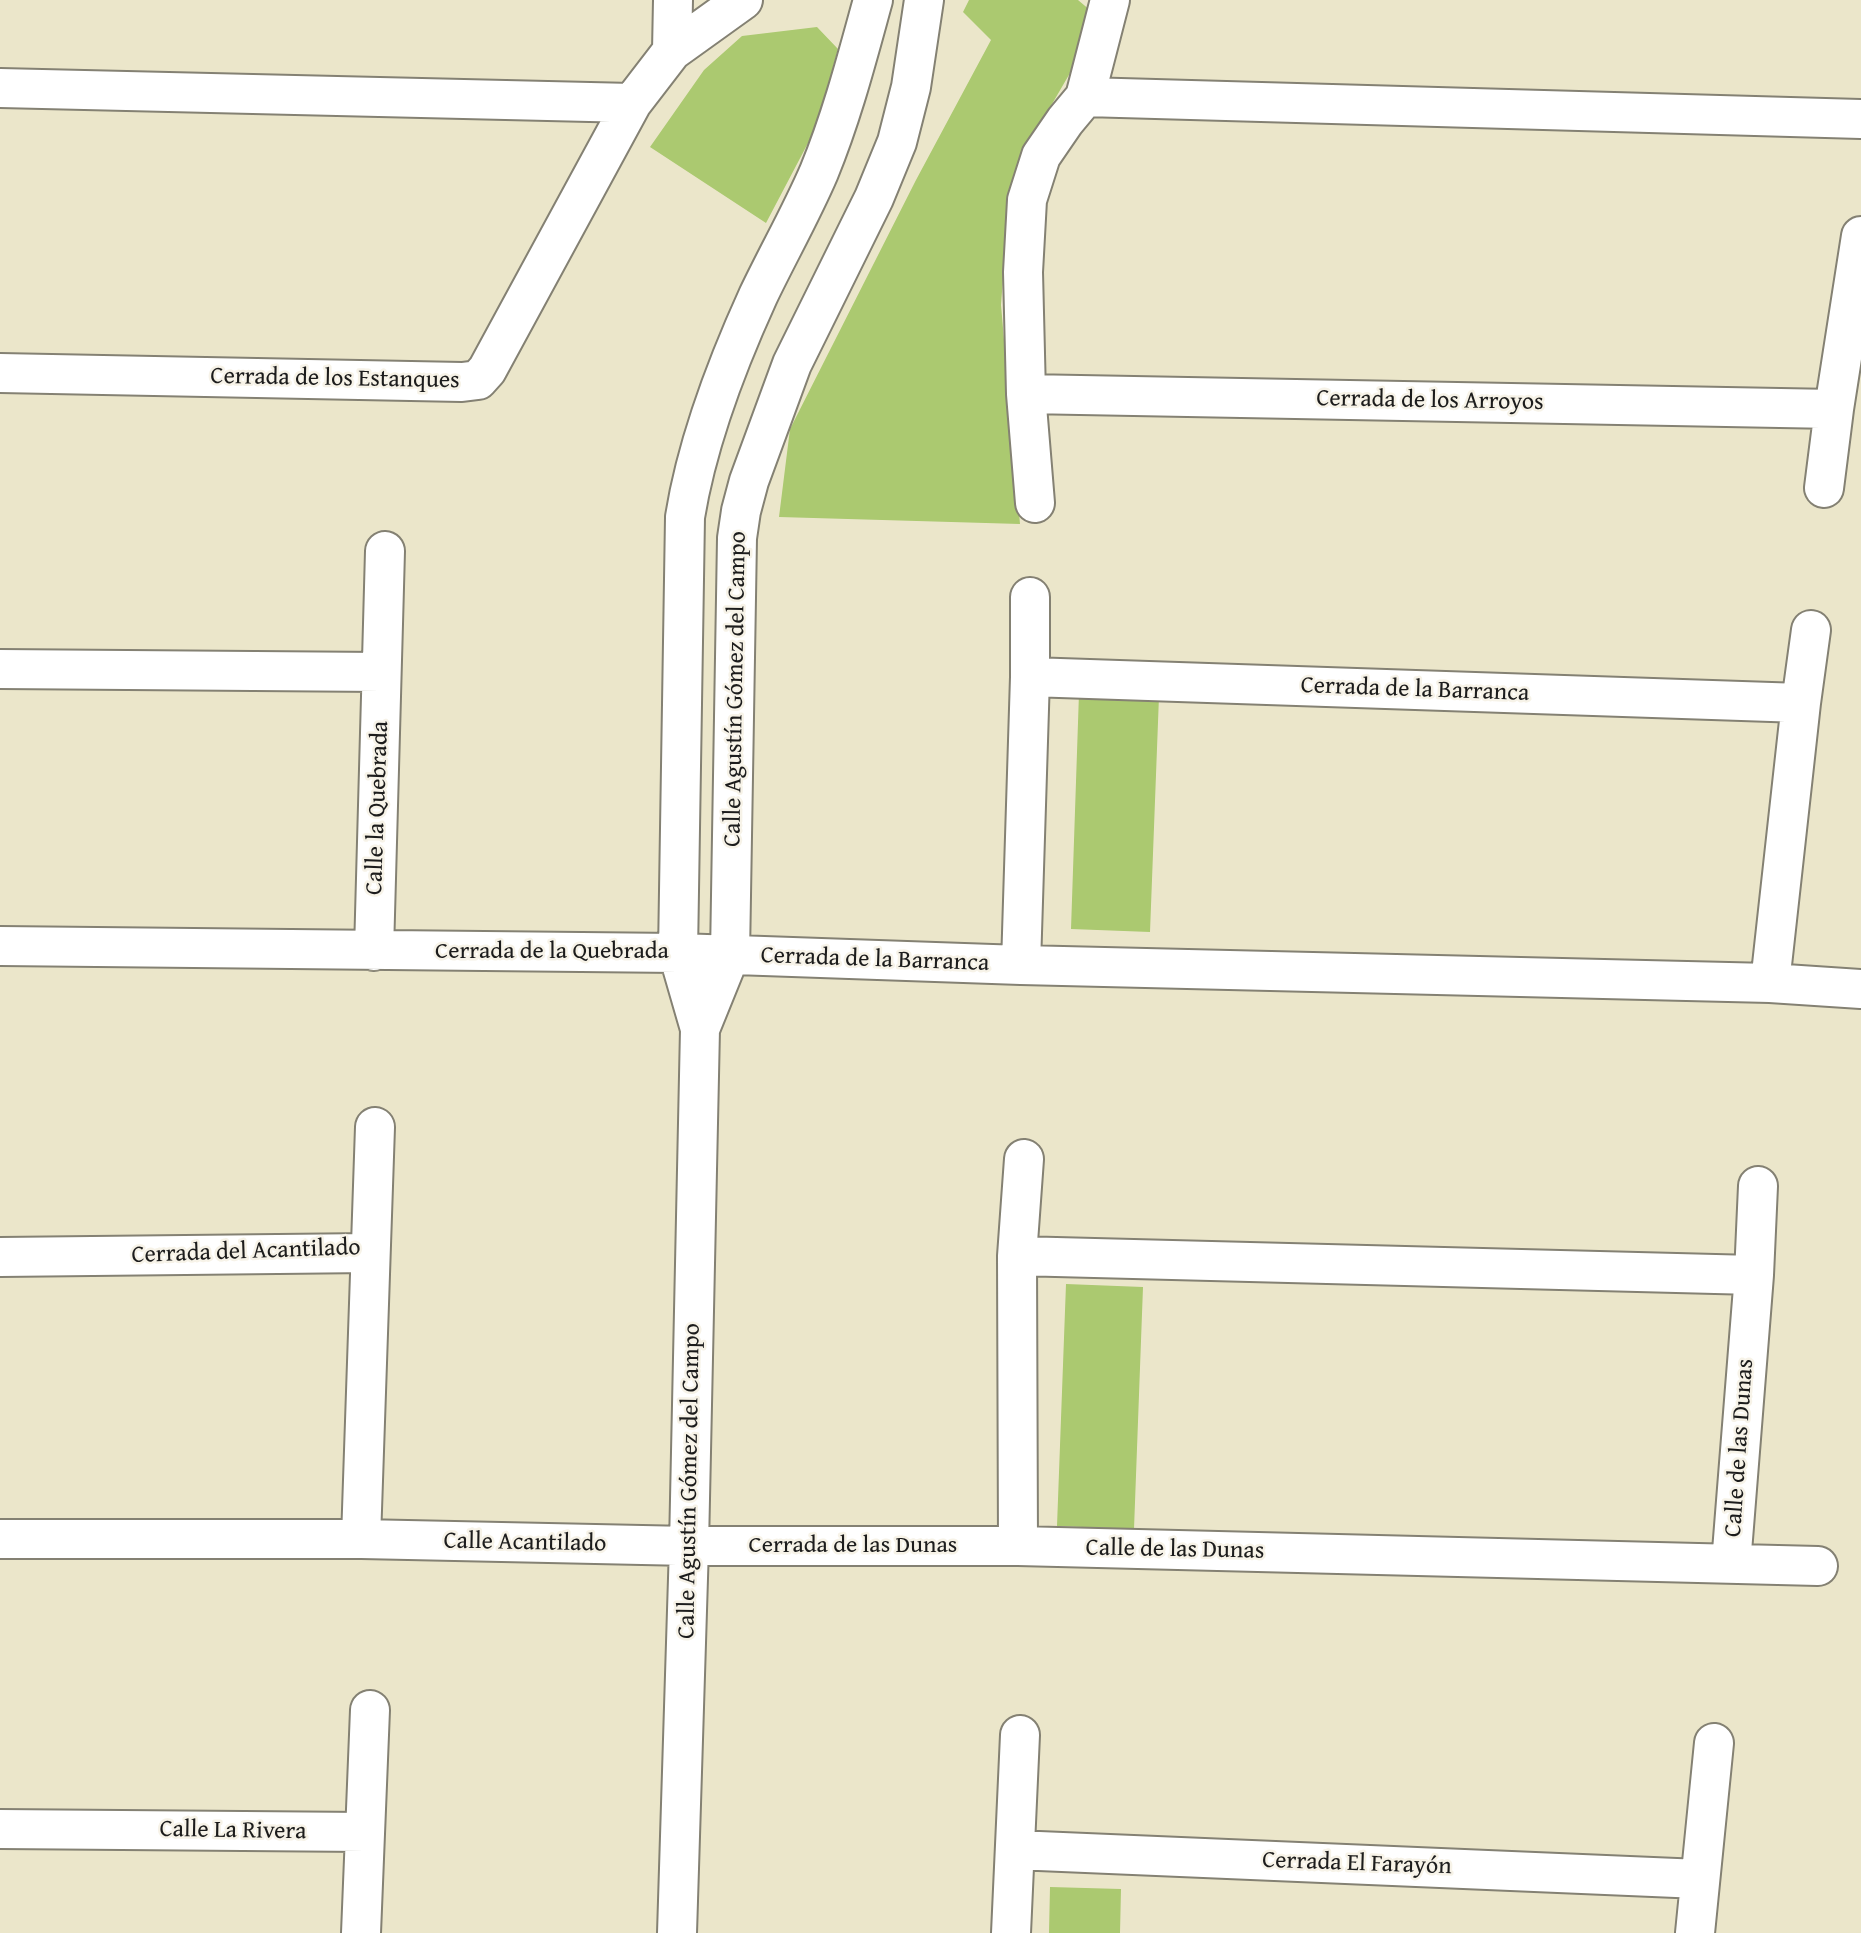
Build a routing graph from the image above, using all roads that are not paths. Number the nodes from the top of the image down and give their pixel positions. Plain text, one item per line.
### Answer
1 (673, 0) edge
2 (743, 0) edge
3 (873, 0) edge
4 (924, 0) edge
5 (1110, 0) edge
6 (672, 51) junction
7 (0, 88) edge
8 (1085, 97) junction
9 (632, 103) junction
10 (1861, 119) edge
11 (1861, 236) edge
12 (735, 350) junction
13 (792, 364) junction
14 (0, 373) edge
15 (1026, 394) junction
16 (1834, 409) junction
17 (1825, 488) dead end
18 (1035, 503) dead end
19 (385, 551) dead end
20 (1030, 597) dead end
21 (1811, 630) dead end
22 (0, 669) edge
23 (382, 672) junction
24 (1030, 677) junction
25 (1801, 703) junction
26 (0, 946) edge
27 (374, 951) junction
28 (678, 953) junction
29 (730, 955) junction
30 (1021, 965) junction
31 (1770, 982) junction
32 (1861, 989) edge
33 (700, 1029) junction
34 (375, 1127) dead end
35 (1024, 1158) dead end
36 (1758, 1186) dead end
37 (370, 1254) junction
38 (1017, 1256) junction
39 (0, 1257) edge
40 (1754, 1275) junction
41 (0, 1539) edge
42 (361, 1539) junction
43 (689, 1546) junction
44 (1018, 1546) junction
45 (1731, 1563) junction
46 (1818, 1566) dead end
47 (370, 1710) dead end
48 (1020, 1735) dead end
49 (1714, 1743) dead end
50 (0, 1829) edge
51 (365, 1832) junction
52 (1015, 1850) junction
53 (1700, 1879) junction
54 (361, 1933) edge
55 (677, 1933) edge
56 (1012, 1933) edge
57 (1695, 1933) edge

1 - 6 street
2 - 6 street, Cerrada de los Estanques
3 - 12 street, Calle Agustín Gómez del Campo
4 - 13 street, Calle Agustín Gómez del Campo
5 - 8 street
6 - 9 street, Cerrada de los Estanques
7 - 9 street
8 - 10 street
8 - 15 street
9 - 14 street, Cerrada de los Estanques
11 - 16 street
12 - 13 street
12 - 28 street, Calle Agustín Gómez del Campo
13 - 29 street, Calle Agustín Gómez del Campo
15 - 16 street, Cerrada de los Arroyos
15 - 18 street
16 - 17 street
19 - 23 street
20 - 24 street, Cerrada de la Barranca
21 - 25 street
22 - 23 street
23 - 27 street, Calle la Quebrada
24 - 25 street, Cerrada de la Barranca
24 - 30 street, Cerrada de la Barranca
25 - 31 street
26 - 27 street
27 - 28 street, Cerrada de la Quebrada
28 - 29 street, Cerrada de la Quebrada
28 - 33 street, Calle Agustín Gómez del Campo
29 - 30 street, Cerrada de la Barranca
29 - 33 street, Calle Agustín Gómez del Campo
30 - 31 street, Cerrada de la Barranca
31 - 32 street, Cerrada de la Barranca
33 - 43 street, Calle Agustín Gómez del Campo
34 - 37 street, Cerrada del Acantilado
35 - 38 street
36 - 40 street
37 - 39 street, Cerrada del Acantilado
37 - 42 street
38 - 40 street
38 - 44 street
40 - 45 street, Calle de las Dunas
41 - 42 street
42 - 43 street, Calle Acantilado
43 - 44 street, Cerrada de las Dunas
43 - 55 street, Calle Agustín Gómez del Campo
44 - 45 street, Calle de las Dunas
45 - 46 street
47 - 51 street
48 - 52 street
49 - 53 street
50 - 51 street, Calle La Rivera
51 - 54 street
52 - 53 street, Cerrada El Farayón
52 - 56 street
53 - 57 street

